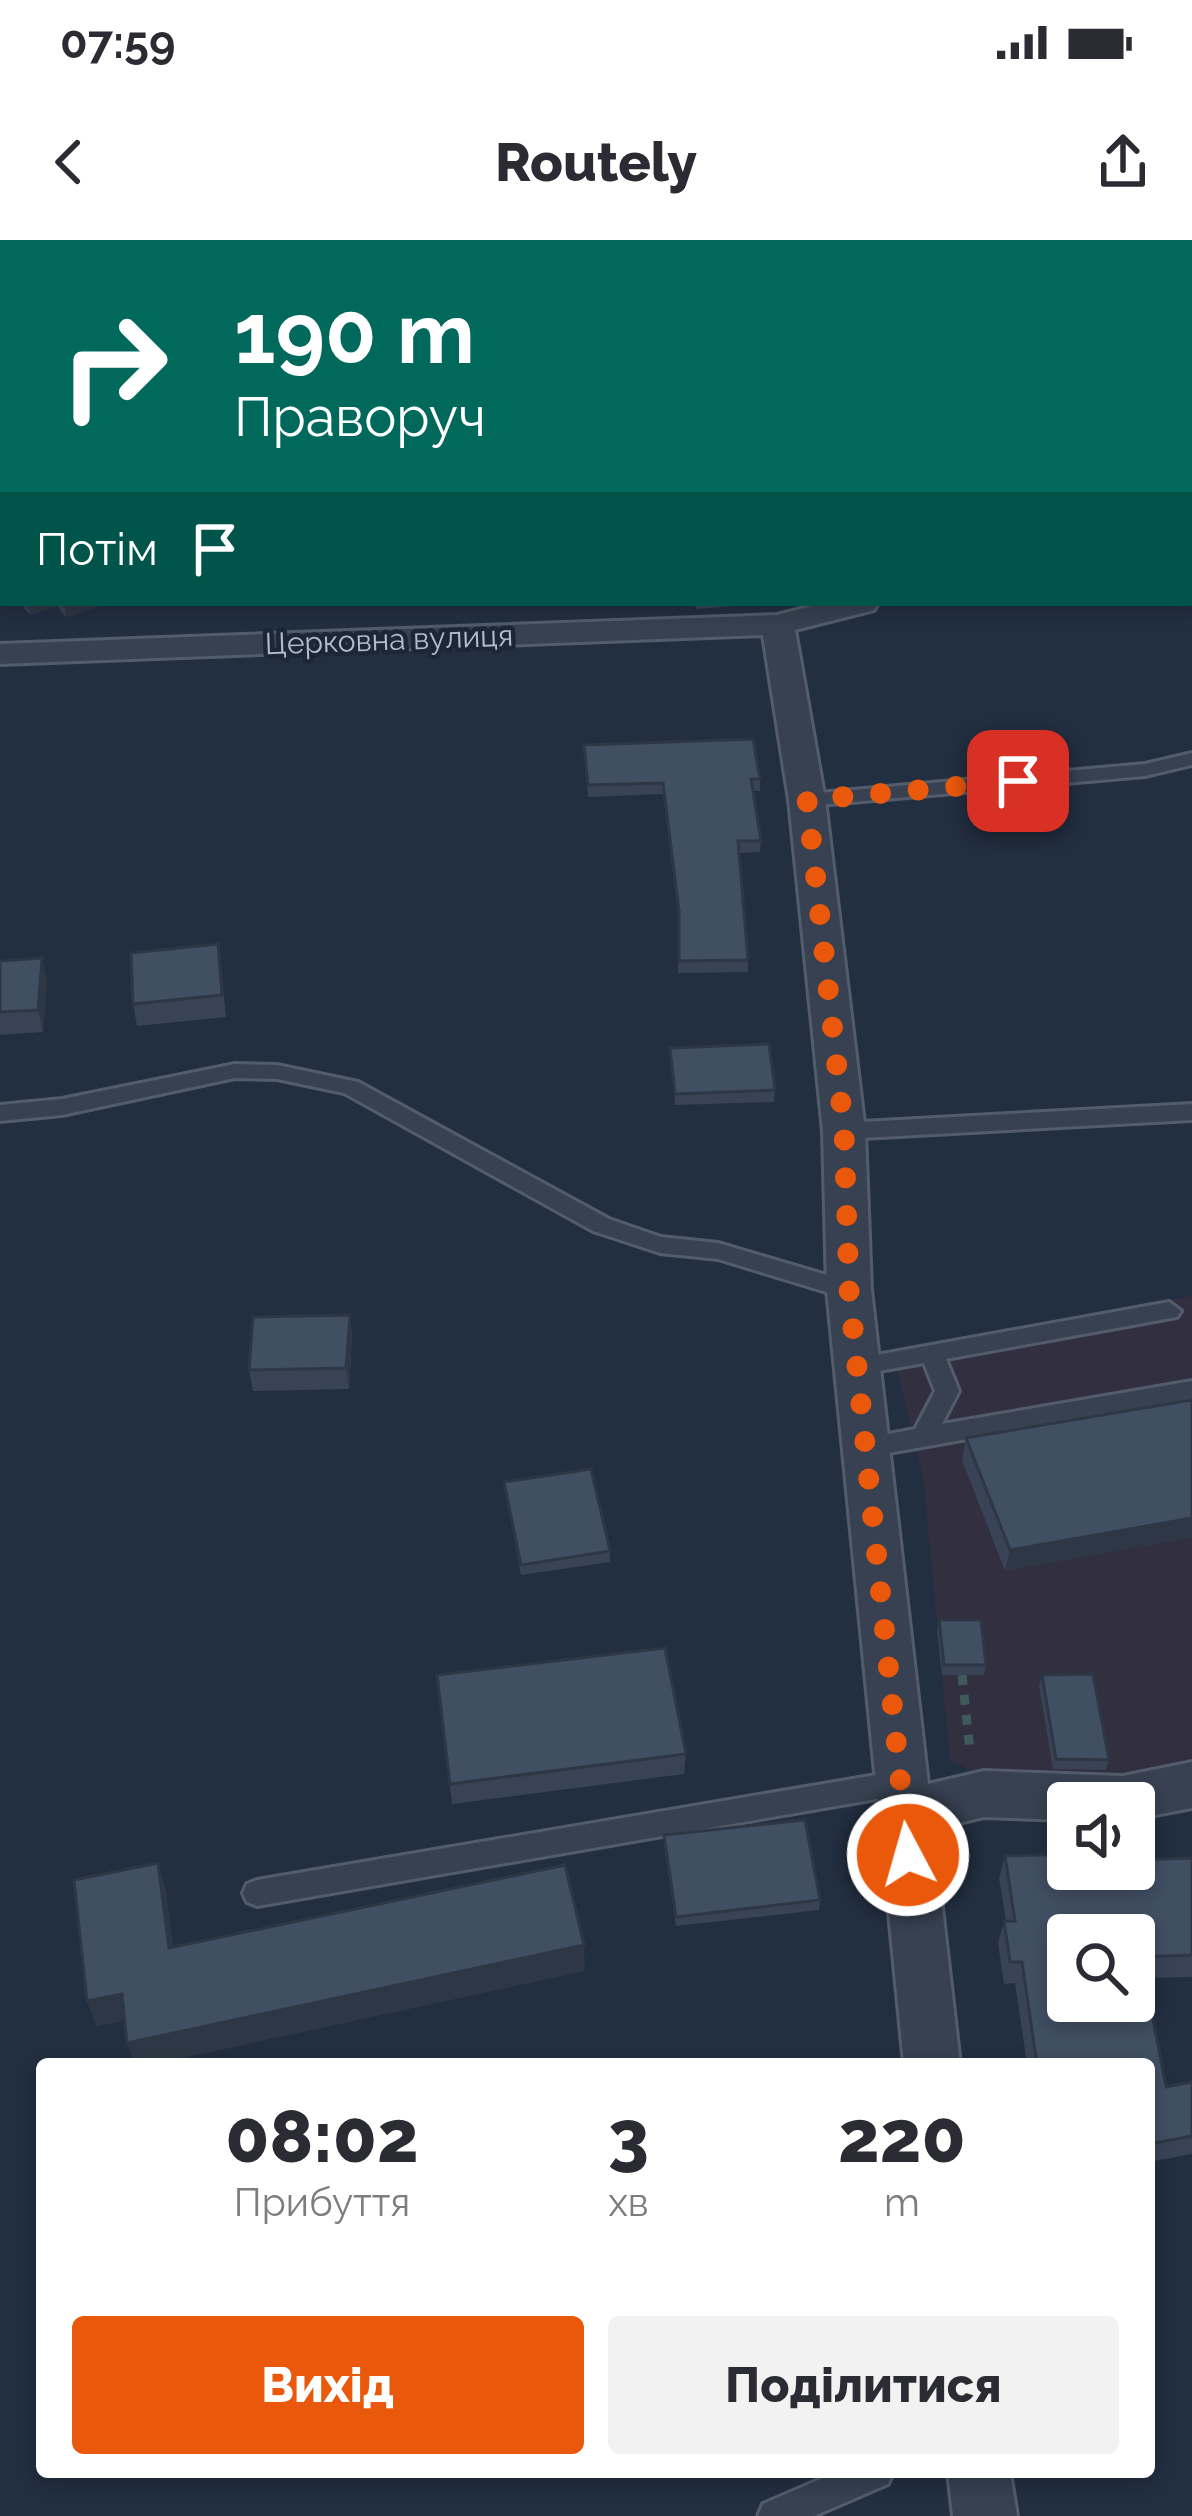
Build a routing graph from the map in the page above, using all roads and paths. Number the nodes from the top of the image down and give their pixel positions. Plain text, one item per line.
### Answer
1 (851, 606) edge
2 (778, 626) junction
3 (0, 654) edge
4 (1192, 758) edge
5 (807, 800) junction
6 (1192, 1112) edge
7 (0, 1114) edge
8 (844, 1130) junction
9 (849, 1290) junction
10 (1169, 1311) dead end
11 (932, 1353) junction
12 (857, 1366) junction
13 (1192, 1390) edge
14 (923, 1437) junction
15 (866, 1447) junction
16 (962, 1676) edge
17 (1192, 1784) edge
18 (914, 1800) junction
19 (257, 1893) dead end
20 (932, 2058) edge
21 (862, 2478) edge
22 (980, 2478) edge
23 (776, 2516) edge
24 (985, 2516) edge

1 - 2 street, Церковна вулиця
2 - 3 street, Церковна вулиця
2 - 5 street
4 - 5 lane
5 - 8 street
6 - 8 lane
7 - 9 lane
8 - 9 street
9 - 12 street
10 - 11 lane
11 - 12 lane
11 - 14 lane
12 - 15 street
13 - 14 lane
14 - 15 lane
15 - 18 street
16 - 18 path
17 - 18 street
18 - 19 lane
18 - 20 street
21 - 23 lane
22 - 24 street

